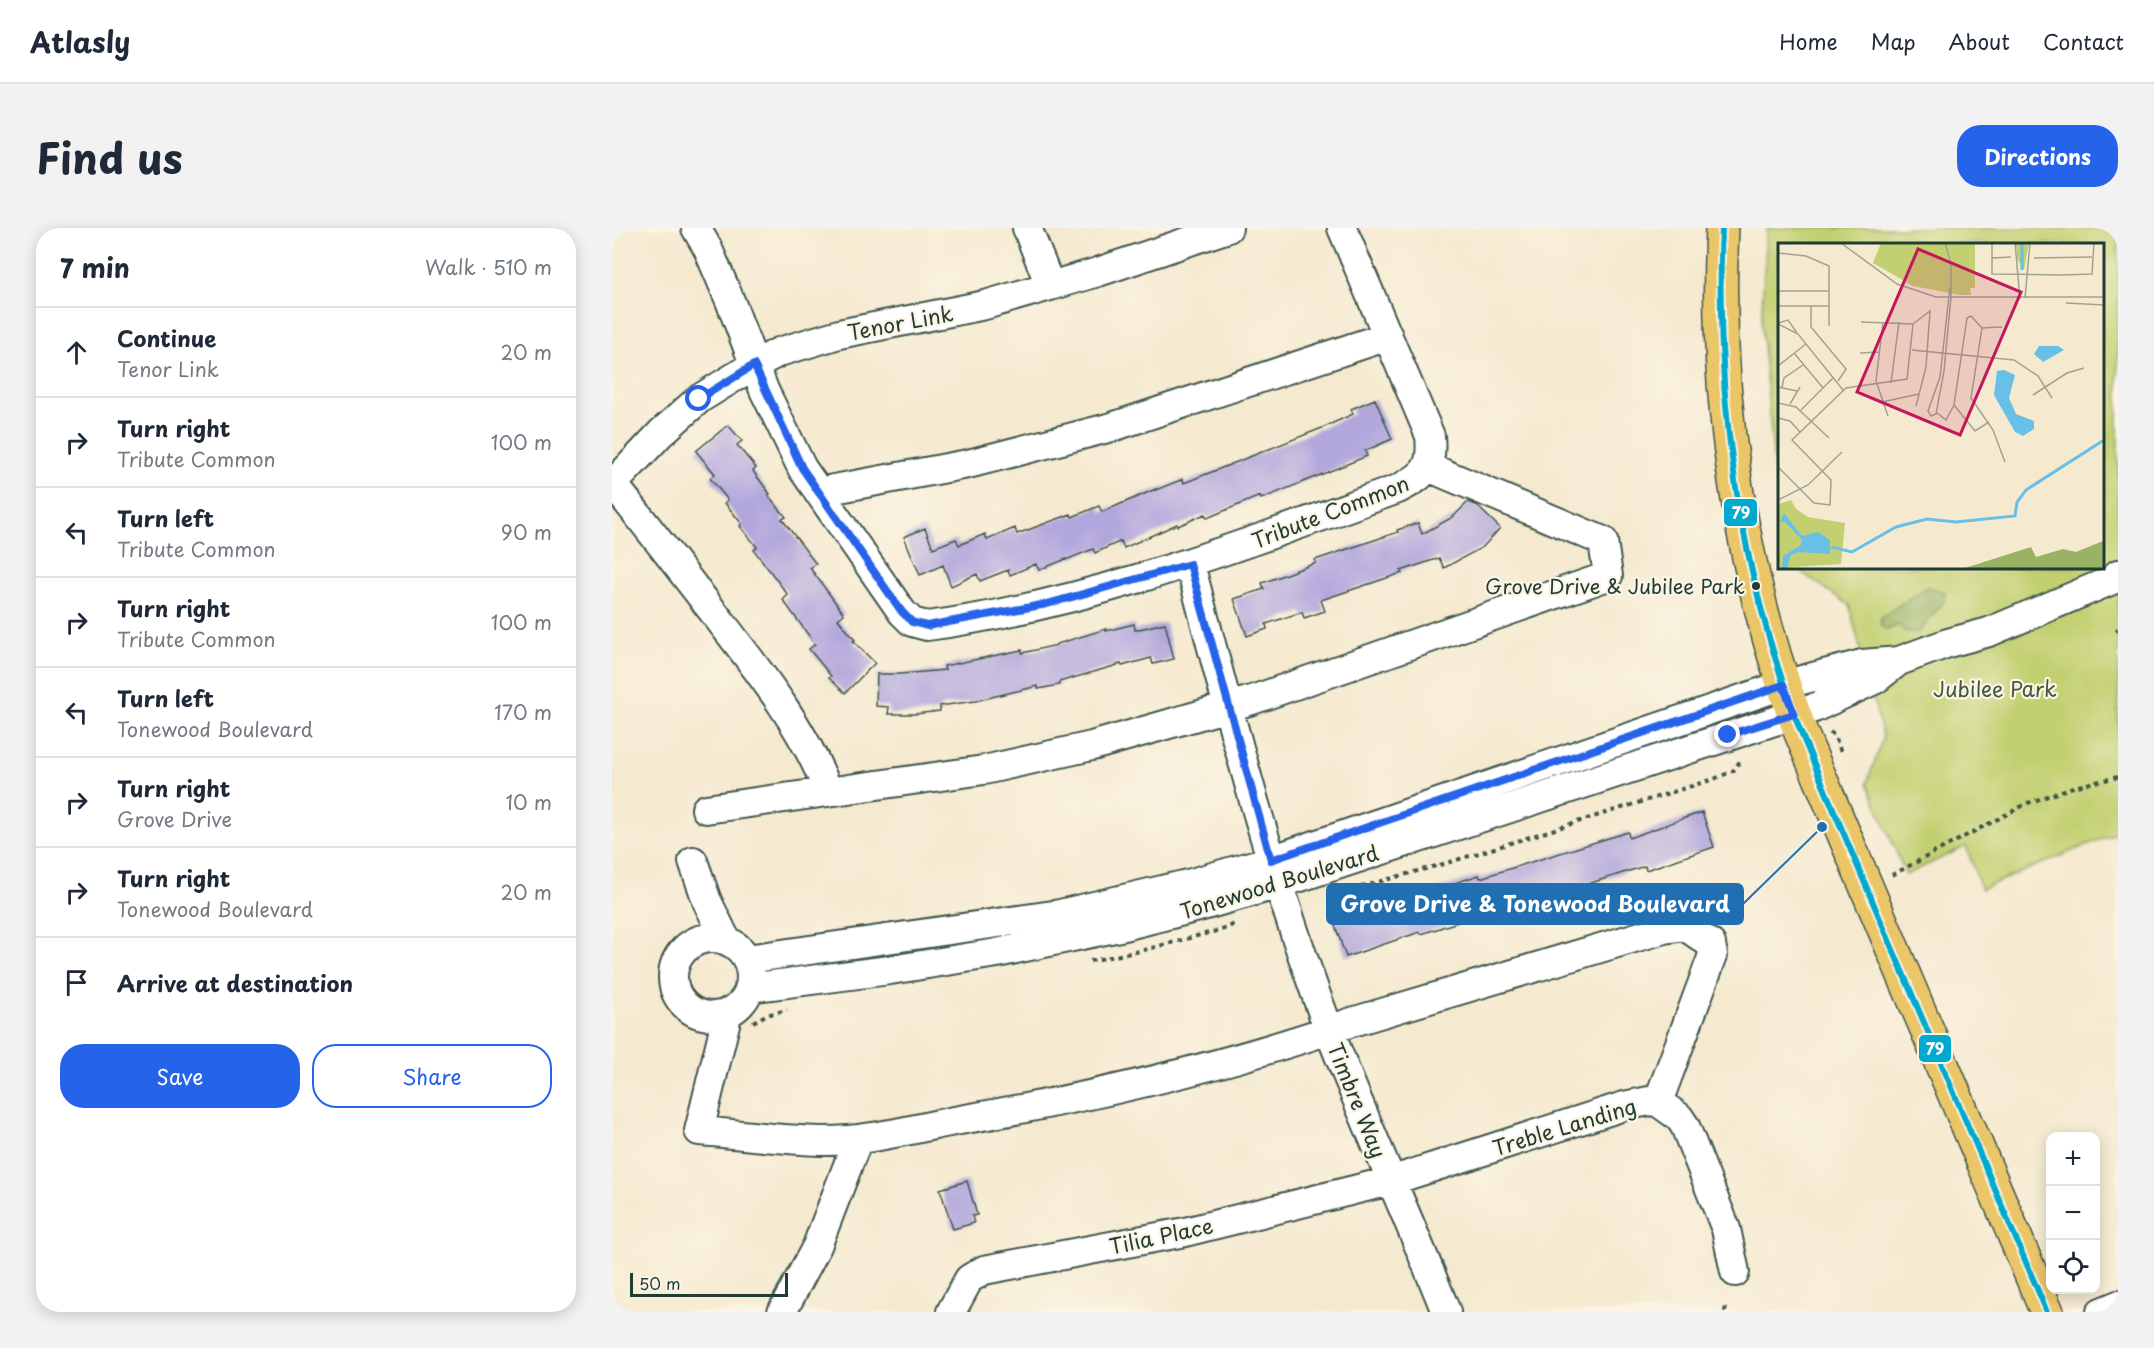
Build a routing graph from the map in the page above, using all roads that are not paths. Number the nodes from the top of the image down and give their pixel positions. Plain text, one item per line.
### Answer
1 (696, 228) edge
2 (1027, 228) edge
3 (1228, 228) edge
4 (1342, 228) edge
5 (1722, 228) edge
6 (1050, 285) junction
7 (1388, 336) junction
8 (754, 365) junction
9 (1428, 467) junction
10 (612, 485) edge
11 (818, 492) junction
12 (1190, 564) junction
13 (2118, 574) edge
14 (1899, 661) junction
15 (1788, 699) junction
16 (1228, 708) junction
17 (828, 791) junction
18 (706, 809) dead end
19 (1275, 872) junction
20 (726, 940) junction
21 (689, 944) junction
22 (747, 959) junction
23 (749, 988) junction
24 (697, 1012) junction
25 (728, 1012) junction
26 (1329, 1030) junction
27 (709, 1092) junction
28 (1658, 1102) junction
29 (858, 1139) junction
30 (1390, 1181) junction
31 (1735, 1272) dead end
32 (2118, 1305) edge
33 (782, 1312) edge
34 (951, 1312) edge
35 (1446, 1312) edge
36 (2047, 1312) edge
37 (2101, 1312) edge

1 - 8 street, Tribute Common
2 - 6 street
3 - 6 street, Tenor Link
4 - 7 street, Tribute Common
5 - 15 main road
6 - 8 street, Tenor Link
7 - 9 street, Tribute Common
7 - 11 street
8 - 10 street, Tenor Link
8 - 11 street, Tribute Common
9 - 12 street, Tribute Common
9 - 16 street
10 - 17 street
11 - 12 street, Tribute Common
12 - 16 street
13 - 14 street
14 - 15 street
14 - 15 street
15 - 19 street, Tonewood Boulevard
15 - 36 main road
16 - 17 street
16 - 19 street
17 - 18 street
19 - 22 street, Tonewood Boulevard
19 - 23 street, Tonewood Boulevard
19 - 26 street, Timbre Way
20 - 21 street
20 - 21 street
20 - 22 street
21 - 24 street
22 - 23 street
23 - 25 street
24 - 25 street
24 - 27 street
25 - 27 street
26 - 28 street
26 - 29 street
26 - 30 street, Timbre Way
27 - 29 street
28 - 30 street, Treble Landing
28 - 31 street, Treble Landing
29 - 33 street
30 - 34 street, Tilia Place
30 - 35 street, Timbre Way
32 - 37 street

